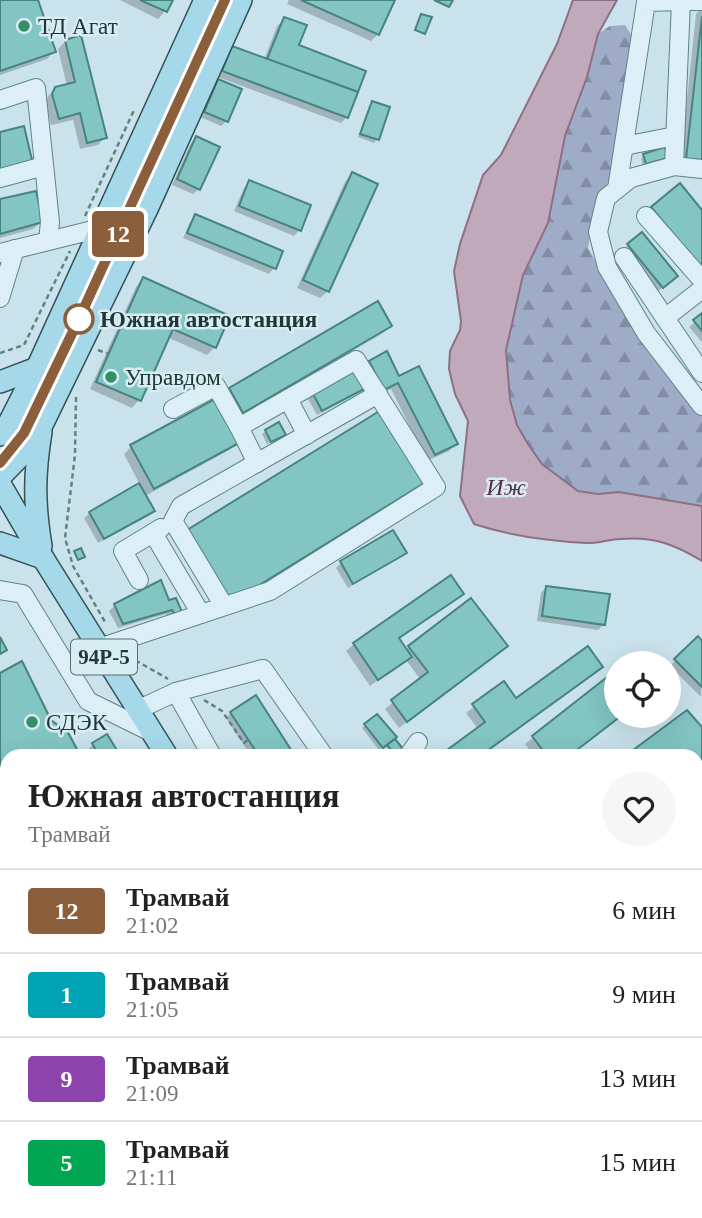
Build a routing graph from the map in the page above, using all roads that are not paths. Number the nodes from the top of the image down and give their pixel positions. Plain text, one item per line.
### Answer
1 (205, 0) edge
2 (241, 0) edge
3 (681, 1) edge
4 (702, 1) edge
5 (0, 100) edge
6 (675, 136) junction
7 (624, 146) junction
8 (44, 166) junction
9 (674, 166) junction
10 (702, 169) edge
11 (0, 178) edge
12 (617, 189) junction
13 (646, 216) dead end
14 (101, 228) junction
15 (48, 241) junction
16 (8, 251) edge
17 (624, 257) dead end
18 (702, 281) edge
19 (702, 289) edge
20 (0, 298) edge
21 (665, 318) junction
22 (37, 368) junction
23 (702, 373) edge
24 (0, 382) edge
25 (378, 394) junction
26 (288, 399) junction
27 (702, 406) edge
28 (173, 409) dead end
29 (42, 425) junction
30 (239, 428) junction
31 (0, 435) edge
32 (307, 435) junction
33 (257, 463) junction
34 (0, 477) edge
35 (0, 484) edge
36 (173, 521) junction
37 (153, 533) junction
38 (0, 543) edge
39 (43, 558) junction
40 (139, 580) dead end
41 (0, 590) edge
42 (224, 606) junction
43 (201, 614) junction
44 (99, 649) junction
45 (176, 692) junction
46 (137, 710) junction
47 (151, 732) junction
48 (162, 749) edge
49 (208, 749) edge
50 (319, 749) edge

1 - 14 main road
2 - 29 main road
3 - 4 lane
3 - 6 lane
3 - 7 lane
5 - 8 lane
6 - 7 lane
6 - 9 lane
7 - 12 lane
8 - 11 lane
8 - 15 lane
9 - 10 lane
9 - 12 lane
12 - 27 lane
13 - 18 lane
14 - 15 lane
14 - 22 main road
15 - 16 lane
16 - 20 lane
17 - 21 lane
19 - 21 lane
21 - 23 lane
22 - 24 main road
22 - 31 main road
25 - 26 lane
25 - 32 lane
25 - 42 lane
26 - 30 lane
26 - 32 lane
28 - 30 lane
29 - 34 main road
29 - 39 main road
30 - 33 lane
32 - 33 lane
33 - 36 lane
35 - 39 main road, 94Р-5
36 - 37 lane
36 - 42 lane
37 - 40 lane
37 - 43 lane
38 - 39 main road
39 - 44 main road, 94Р-5
41 - 47 lane
42 - 43 lane
43 - 44 lane
44 - 46 main road, 94Р-5
45 - 46 lane
45 - 49 lane
45 - 50 lane
46 - 47 main road, 94Р-5
47 - 48 main road, 94Р-5

